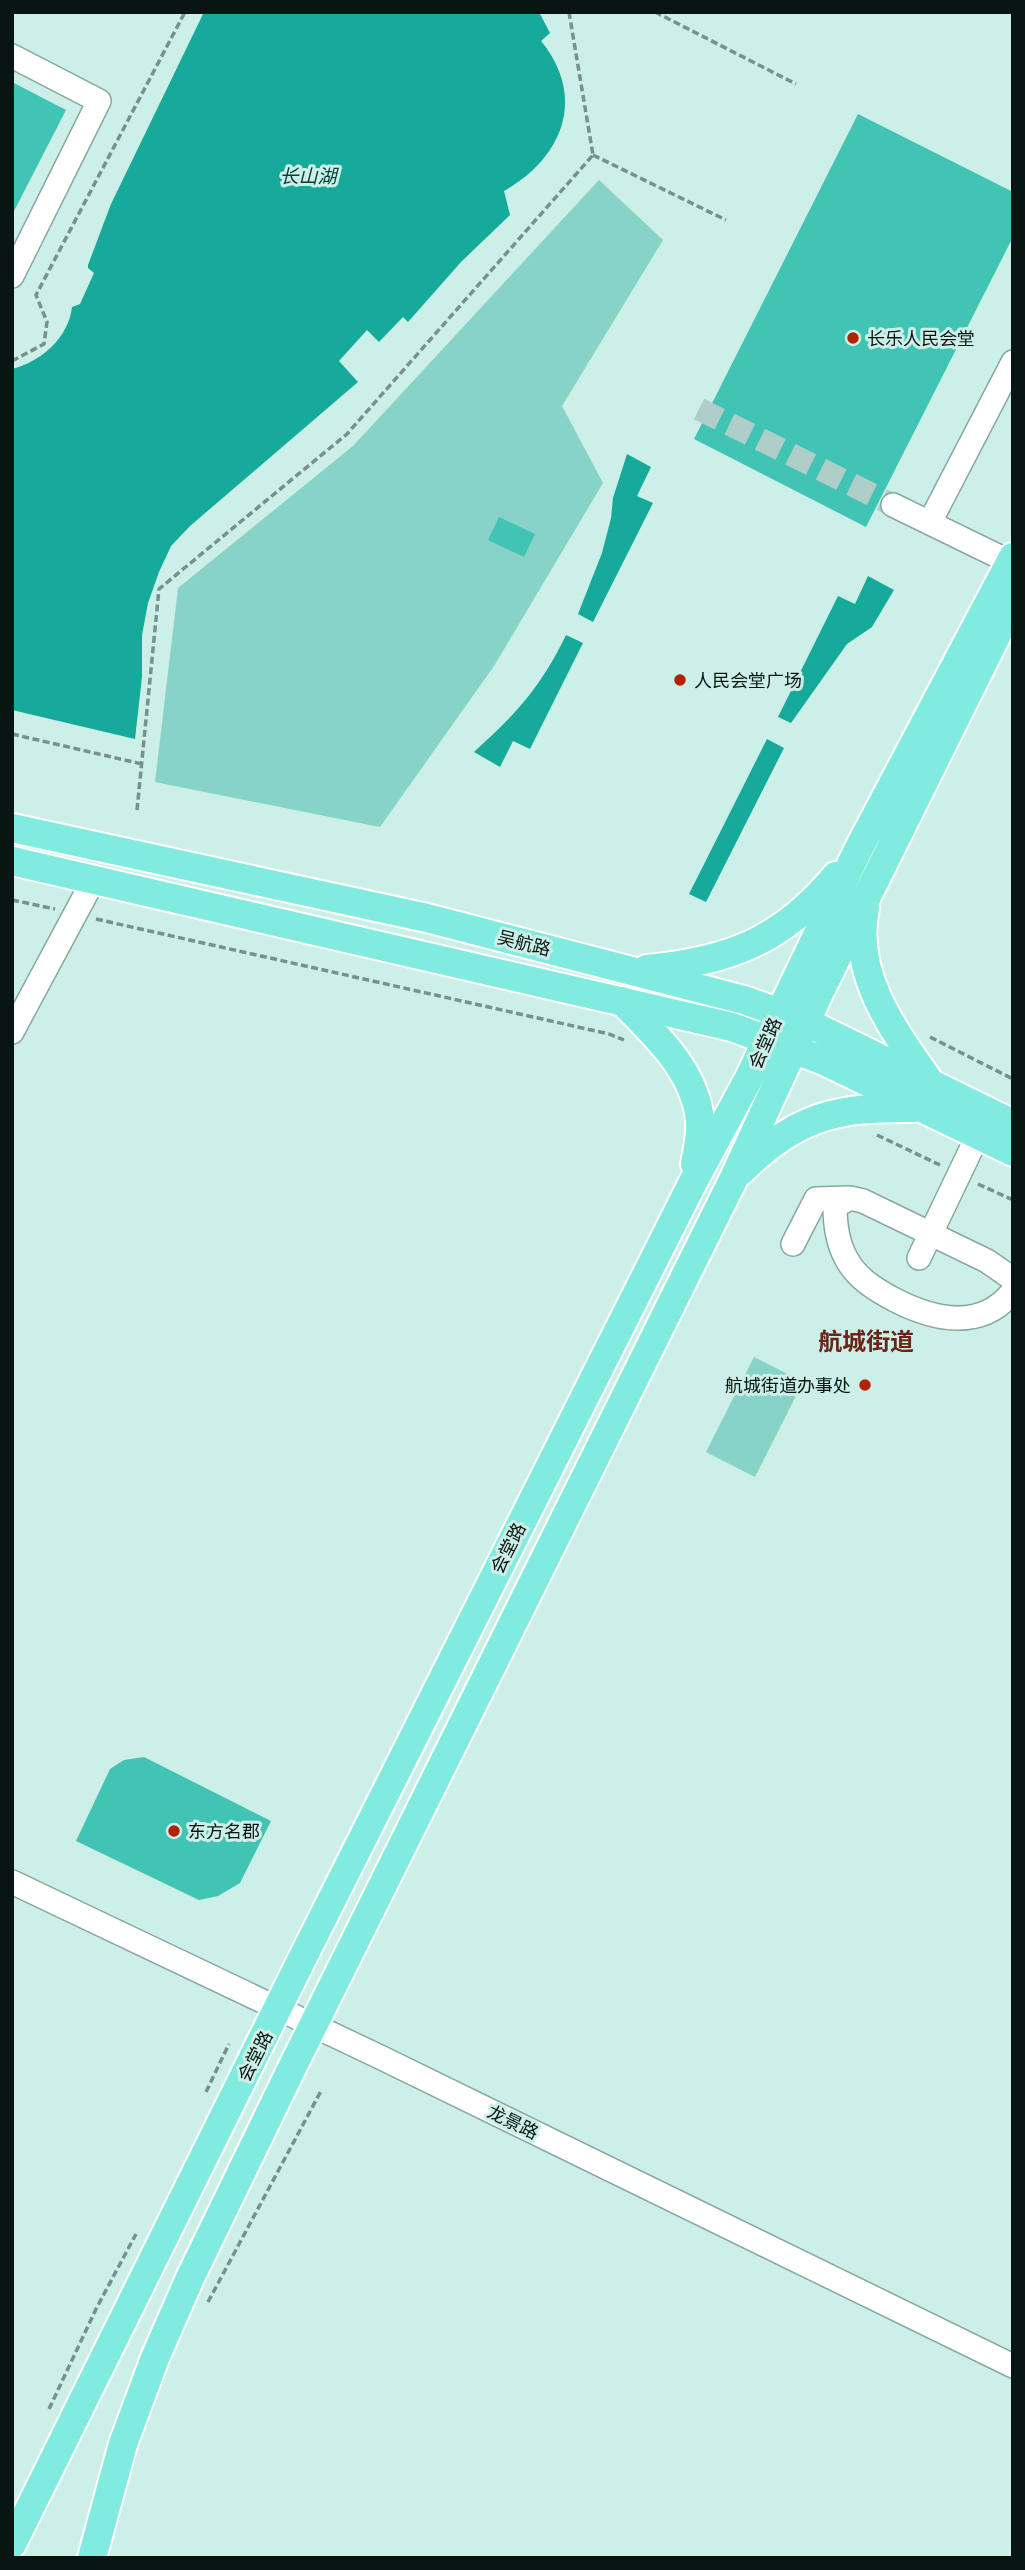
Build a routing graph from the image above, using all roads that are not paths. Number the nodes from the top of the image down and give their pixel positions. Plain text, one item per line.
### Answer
1 (12, 56) edge
2 (12, 276) edge
3 (1013, 362) edge
4 (893, 505) tunnel mouth
5 (930, 522) junction
6 (1011, 559) edge
7 (1013, 602) edge
8 (12, 828) edge
9 (858, 850) junction
10 (12, 861) edge
11 (94, 879) junction
12 (871, 888) junction
13 (630, 970) junction
14 (622, 1001) junction
15 (779, 1012) junction
16 (806, 1022) junction
17 (12, 1032) edge
18 (766, 1038) junction
19 (793, 1048) junction
20 (926, 1096) junction
21 (1013, 1124) edge
22 (978, 1135) junction
23 (1013, 1152) edge
24 (734, 1178) junction
25 (692, 1184) junction
26 (850, 1198) junction
27 (930, 1234) junction
28 (793, 1244) dead end
29 (919, 1258) dead end
30 (1013, 1279) edge
31 (1013, 1291) edge
32 (12, 1882) edge
33 (279, 2009) junction
34 (314, 2026) junction
35 (1013, 2366) edge
36 (12, 2544) edge
37 (92, 2558) edge

1 - 2 street
3 - 5 street
4 - 5 street
5 - 6 street
6 - 9 main road, 会堂路
7 - 12 main road, 会堂路
8 - 13 main road, 吴航路
9 - 13 main road
9 - 15 main road, 会堂路
10 - 11 main road, 吴航路
11 - 14 main road, 吴航路
11 - 17 street
12 - 16 main road, 会堂路
12 - 20 main road
13 - 15 main road, 吴航路
14 - 18 main road, 吴航路
14 - 25 main road
15 - 16 main road, 吴航路
15 - 18 main road, 会堂路
16 - 19 main road, 会堂路
16 - 20 main road, 吴航路
18 - 19 main road, 吴航路
18 - 25 main road, 会堂路
19 - 20 main road, 吴航路
19 - 24 main road, 会堂路
20 - 21 main road, 吴航路
20 - 22 main road, 吴航路
20 - 24 main road
22 - 23 main road, 吴航路
22 - 27 street
24 - 34 main road, 会堂路
25 - 33 main road, 会堂路
26 - 27 street
26 - 28 street
26 - 31 street
27 - 29 street
27 - 30 street
32 - 33 street, 龙景路
33 - 34 street, 龙景路
33 - 36 main road, 会堂路
34 - 35 street, 龙景路
34 - 37 main road, 会堂路

